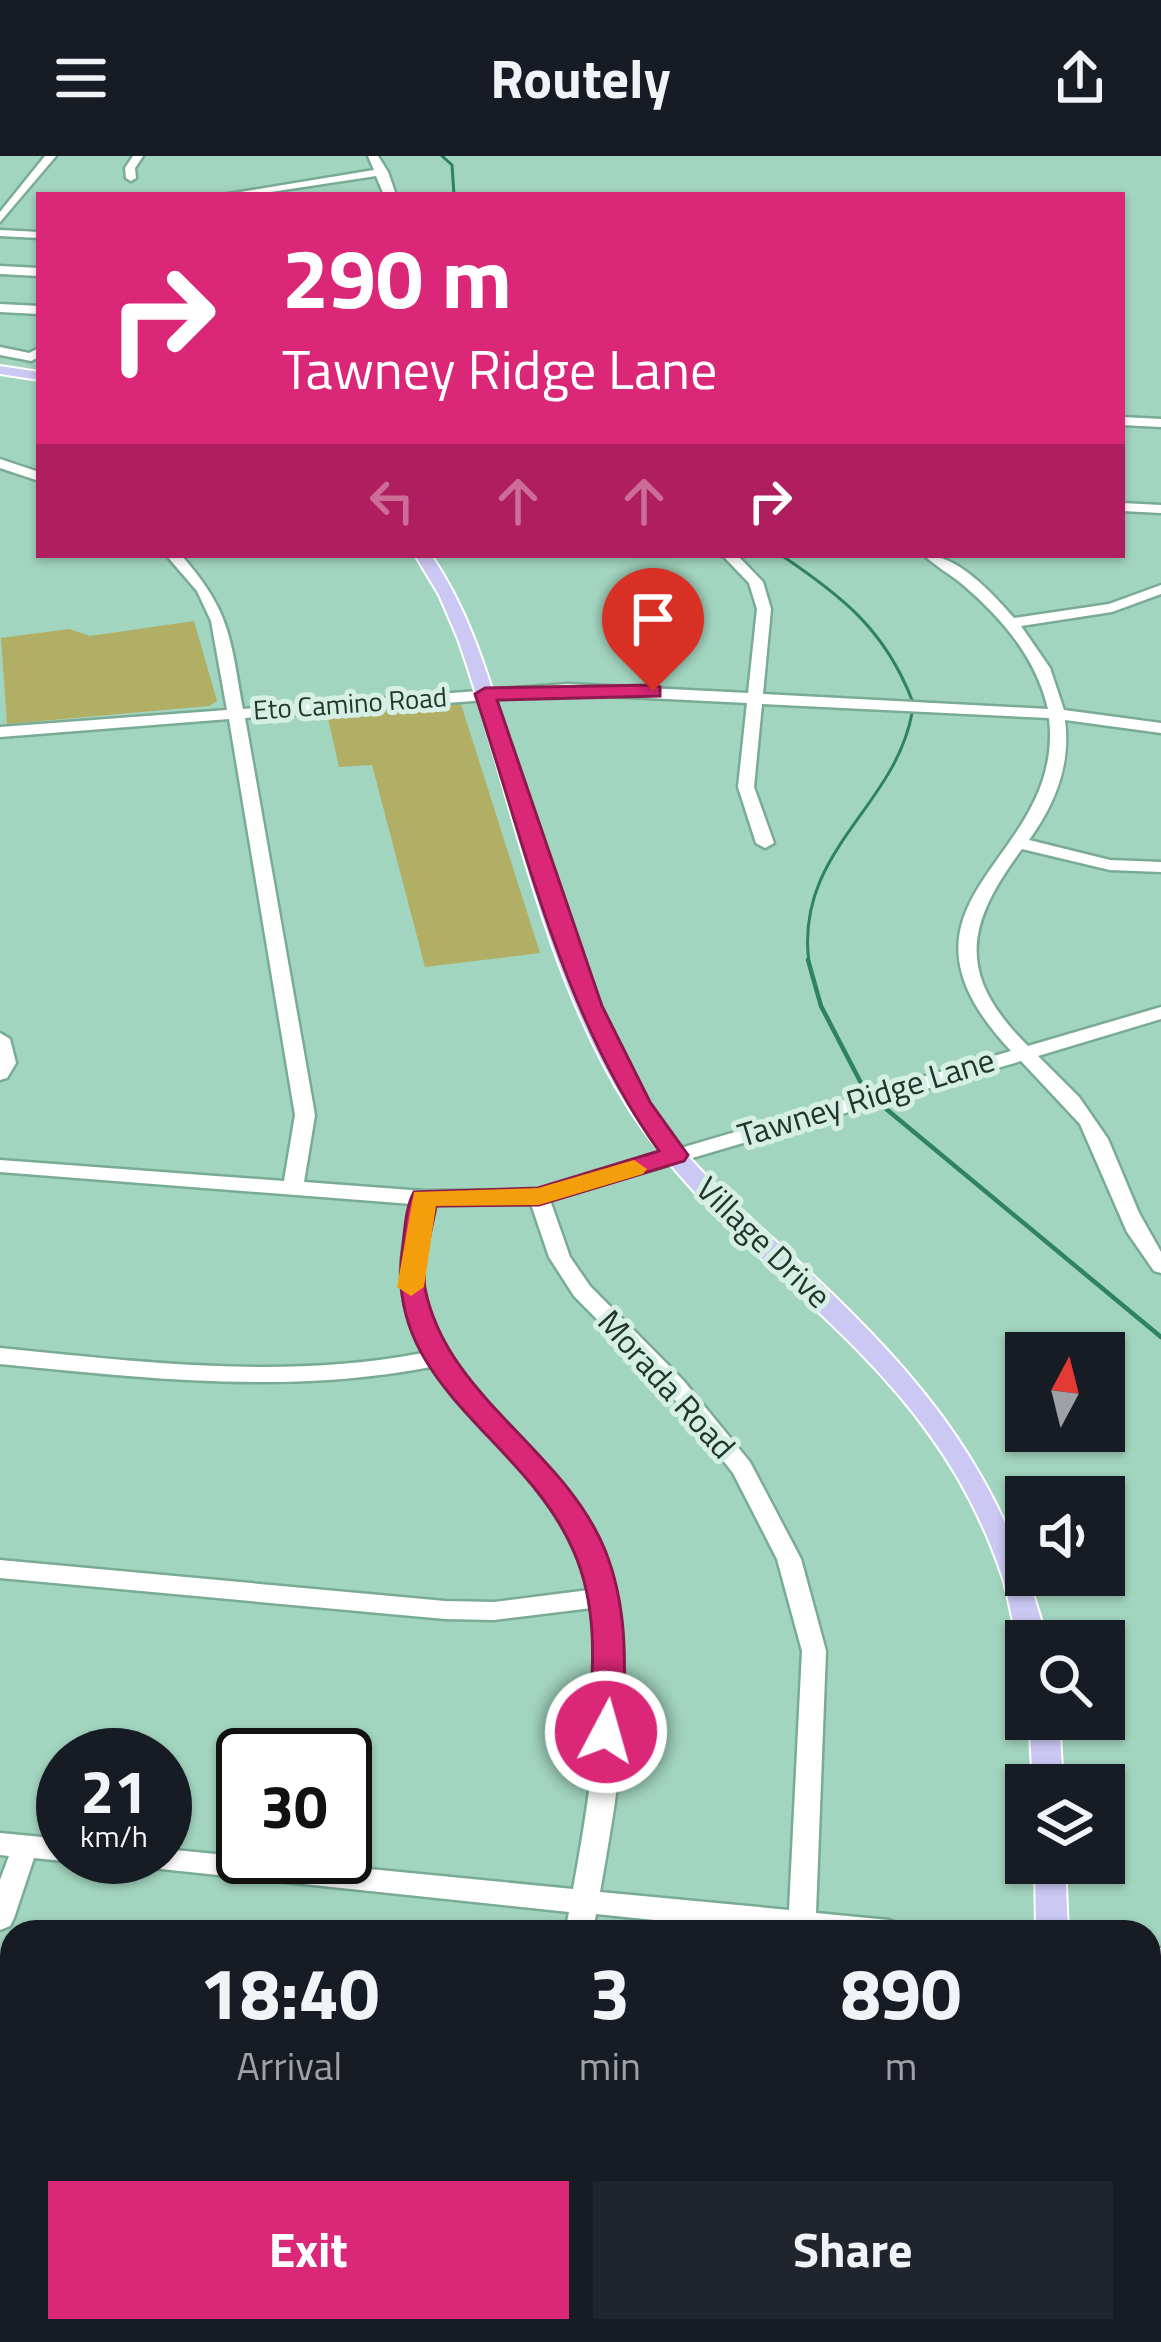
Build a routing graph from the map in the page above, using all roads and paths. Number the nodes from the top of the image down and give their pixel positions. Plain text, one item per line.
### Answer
1 (51, 156) edge
2 (138, 156) edge
3 (373, 156) edge
4 (383, 172) junction
5 (131, 178) dead end
6 (294, 182) junction
7 (243, 192) edge
8 (302, 192) edge
9 (390, 192) edge
10 (0, 219) edge
11 (0, 233) edge
12 (36, 235) edge
13 (0, 270) edge
14 (36, 272) edge
15 (0, 308) edge
16 (36, 310) edge
17 (0, 351) edge
18 (36, 354) edge
19 (0, 370) edge
20 (36, 376) edge
21 (1125, 421) edge
22 (1161, 422) edge
23 (0, 464) edge
24 (36, 476) edge
25 (1125, 507) edge
26 (1161, 509) edge
27 (176, 558) edge
28 (425, 558) edge
29 (732, 558) edge
30 (936, 558) edge
31 (1156, 597) edge
32 (1015, 622) junction
33 (485, 694) junction
34 (756, 697) junction
35 (236, 713) junction
36 (1059, 714) junction
37 (1161, 728) edge
38 (0, 732) edge
39 (765, 843) dead end
40 (1019, 843) junction
41 (1161, 867) edge
42 (1161, 1013) edge
43 (0, 1039) edge
44 (1022, 1050) junction
45 (0, 1074) edge
46 (675, 1155) junction
47 (0, 1166) edge
48 (293, 1188) junction
49 (539, 1197) junction
50 (424, 1198) junction
51 (1161, 1266) edge
52 (0, 1356) edge
53 (434, 1359) junction
54 (0, 1569) edge
55 (604, 1597) junction
56 (1027, 1620) edge
57 (12, 1846) edge
58 (192, 1863) edge
59 (1051, 1884) edge
60 (585, 1900) junction
61 (0, 1918) edge
62 (581, 1920) edge
63 (740, 1920) edge
64 (802, 1920) edge
65 (1052, 1920) edge

1 - 10 street
2 - 5 street
3 - 4 street
4 - 6 street
4 - 9 street
6 - 7 street
6 - 8 street
11 - 12 street
13 - 14 street
15 - 16 street
17 - 18 street
19 - 20 main road
21 - 22 street
23 - 24 street
25 - 26 street
27 - 35 street
28 - 33 main road, Village Drive
29 - 34 street
30 - 32 street
31 - 32 street
32 - 36 street
33 - 34 street, Eto Camino Road
33 - 35 street, Eto Camino Road
33 - 46 main road, Village Drive
34 - 36 street, Eto Camino Road
34 - 39 street
35 - 38 street, Eto Camino Road
35 - 48 street
36 - 37 street, Eto Camino Road
36 - 40 street
40 - 41 street
40 - 44 street
42 - 44 street, Tawney Ridge Lane
43 - 45 street
44 - 46 street, Tawney Ridge Lane
44 - 51 street
46 - 49 street, Tawney Ridge Lane
46 - 56 main road, Village Drive
47 - 48 street, Tawney Ridge Lane
48 - 50 street, Tawney Ridge Lane
49 - 50 street, Tawney Ridge Lane
49 - 64 street, Morada Road
50 - 53 street
52 - 53 street
53 - 55 street
54 - 55 street
55 - 60 street
57 - 61 street
58 - 60 street
59 - 65 main road
60 - 62 street
60 - 63 street

